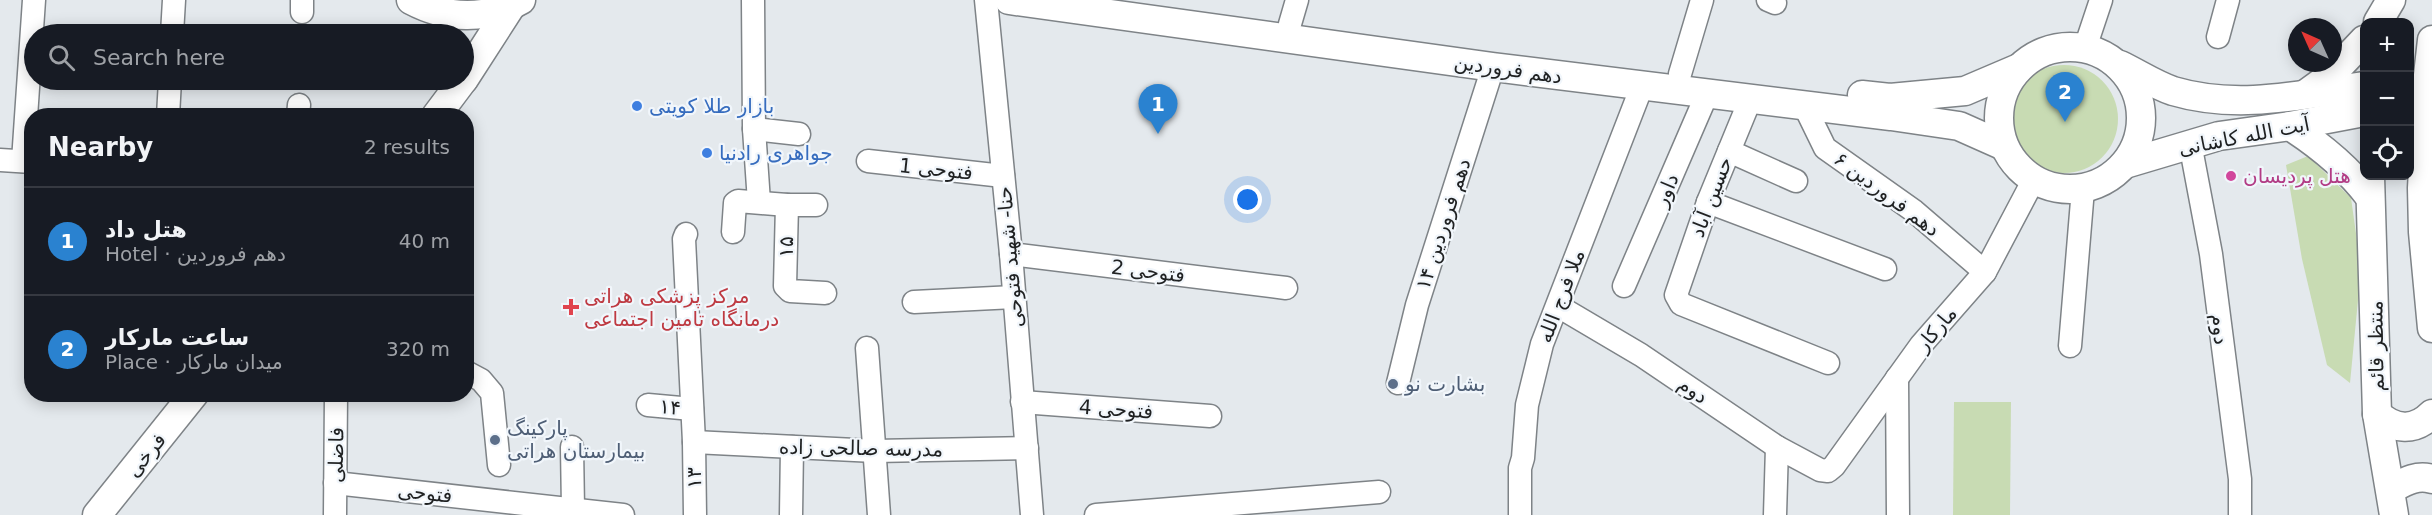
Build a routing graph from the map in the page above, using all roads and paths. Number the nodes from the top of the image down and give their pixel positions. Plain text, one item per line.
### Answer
1 (34, 0) edge
2 (174, 0) edge
3 (411, 0) edge
4 (753, 0) edge
5 (986, 0) edge
6 (1009, 0) edge
7 (1113, 0) edge
8 (2102, 0) edge
9 (2228, 0) edge
10 (2392, 0) edge
11 (1697, 2) edge
12 (516, 3) edge
13 (1294, 12) edge
14 (2381, 18) edge
15 (2389, 18) edge
16 (439, 23) edge
17 (33, 24) edge
18 (173, 24) edge
19 (2218, 37) dead end
20 (2432, 40) edge
21 (2360, 44) edge
22 (2085, 48) junction
23 (474, 63) edge
24 (2116, 63) junction
25 (1492, 67) junction
26 (2019, 68) junction
27 (1680, 74) junction
28 (2423, 76) edge
29 (1642, 86) junction
30 (2360, 87) edge
31 (30, 90) edge
32 (169, 90) edge
33 (433, 90) edge
34 (455, 90) edge
35 (1707, 94) junction
36 (2304, 95) junction
37 (1750, 99) junction
38 (1804, 105) junction
39 (2423, 105) edge
40 (29, 108) edge
41 (168, 108) edge
42 (420, 108) edge
43 (442, 108) edge
44 (2360, 113) edge
45 (2290, 126) junction
46 (754, 129) junction
47 (798, 135) dead end
48 (2190, 144) junction
49 (2004, 146) junction
50 (1729, 151) junction
51 (0, 160) edge
52 (868, 161) dead end
53 (24, 162) edge
54 (2125, 164) junction
55 (2427, 175) edge
56 (1003, 176) junction
57 (1796, 181) dead end
58 (2033, 181) junction
59 (2370, 186) edge
60 (2083, 189) junction
61 (759, 202) junction
62 (1708, 202) junction
63 (787, 205) junction
64 (816, 205) dead end
65 (733, 232) dead end
66 (686, 234) dead end
67 (2427, 234) edge
68 (1011, 254) junction
69 (1885, 269) dead end
70 (1985, 272) junction
71 (1624, 286) dead end
72 (1286, 288) dead end
73 (825, 293) dead end
74 (1014, 297) junction
75 (915, 302) dead end
76 (1558, 306) junction
77 (2432, 328) edge
78 (2070, 346) dead end
79 (867, 348) dead end
80 (1828, 363) dead end
81 (474, 376) edge
82 (1897, 378) junction
83 (1398, 382) dead end
84 (188, 402) edge
85 (209, 402) edge
86 (336, 402) edge
87 (1022, 402) junction
88 (648, 405) dead end
89 (692, 409) junction
90 (2377, 414) junction
91 (2432, 414) edge
92 (1210, 416) dead end
93 (694, 442) junction
94 (572, 447) dead end
95 (792, 447) junction
96 (1778, 447) junction
97 (1027, 448) junction
98 (875, 452) junction
99 (499, 465) dead end
100 (1828, 471) joint
101 (2432, 479) edge
102 (335, 483) junction
103 (1379, 492) dead end
104 (2393, 502) edge
105 (561, 510) edge
106 (97, 515) edge
107 (121, 515) edge
108 (335, 515) edge
109 (623, 515) edge
110 (695, 515) edge
111 (791, 515) edge
112 (879, 515) edge
113 (1032, 515) edge
114 (1096, 515) edge
115 (1520, 515) edge
116 (1775, 515) edge
117 (1898, 515) edge
118 (2240, 515) edge

1 - 17 street
2 - 18 street
3 - 16 main road
4 - 46 street
5 - 56 street, حنا- شهید فتوحی
6 - 25 main road, دهم فروردین
7 - 13 main road, دهم فروردین
8 - 22 street
9 - 19 street
10 - 14 main road
10 - 15 main road
11 - 27 street
12 - 16 main road
12 - 23 main road
13 - 27 main road, دهم فروردین
20 - 28 main road
21 - 36 main road
22 - 24 main road
22 - 26 main road
24 - 36 main road, آیت الله کاشانی
24 - 54 main road
25 - 29 main road, دهم فروردین
25 - 83 street, دهم فروردین ۱۴
26 - 27 main road, دهم فروردین
26 - 49 main road
28 - 39 main road
29 - 35 main road, دهم فروردین
29 - 76 street, ملا فرج الله
30 - 36 main road, آیت الله کاشانی
31 - 40 street
32 - 41 street
33 - 42 main road
34 - 43 main road
35 - 37 main road, دهم فروردین
35 - 71 street, داور
37 - 38 main road, دهم فروردین
37 - 50 street, حسین آباد
38 - 49 main road, دهم فروردین
38 - 70 street, دهم فروردین ۶
39 - 55 main road
44 - 45 main road, آیت الله کاشانی
45 - 48 main road, آیت الله کاشانی
45 - 59 main road
46 - 47 street
46 - 61 street
48 - 54 main road, آیت الله کاشانی
48 - 118 street, دوم
49 - 58 main road
50 - 57 street
50 - 62 street, حسین آباد
51 - 53 street
52 - 56 street, فتوحی 1
54 - 60 main road
55 - 67 main road
56 - 68 street, حنا- شهید فتوحی
58 - 60 main road
58 - 70 street, مارکار
59 - 90 main road, منتظر قائم
60 - 78 street
61 - 63 street
61 - 65 street
62 - 69 street
62 - 80 street, حسین آباد
63 - 64 street
63 - 73 street, ۱۵
66 - 89 street, ۱۳
67 - 77 main road
68 - 72 street, فتوحی 2
68 - 74 street, حنا- شهید فتوحی
70 - 82 street, مارکار
74 - 75 street
74 - 87 street, حنا- شهید فتوحی
76 - 96 street, دوم
76 - 115 street, ملا فرج الله
79 - 98 street
81 - 99 street
82 - 100 street, مارکار
82 - 117 street
84 - 106 main road, فرخی
85 - 107 main road, فرخی
86 - 102 street, فاضلی
87 - 92 street, فتوحی 4
87 - 97 street, حنا- شهید فتوحی
88 - 89 street, ۱۴
89 - 93 street, ۱۳
90 - 91 main road
90 - 104 main road, منتظر قائم
93 - 95 street, مدرسه صالحی زاده
93 - 110 street, ۱۳
94 - 105 street
95 - 98 street, مدرسه صالحی زاده
95 - 111 street
96 - 100 street, دوم
96 - 116 street
97 - 98 street, مدرسه صالحی زاده
97 - 113 street, حنا- شهید فتوحی
98 - 112 street
101 - 104 main road
102 - 105 street, فتوحی
102 - 108 street, فاضلی
103 - 114 street
105 - 109 street, فتوحی

